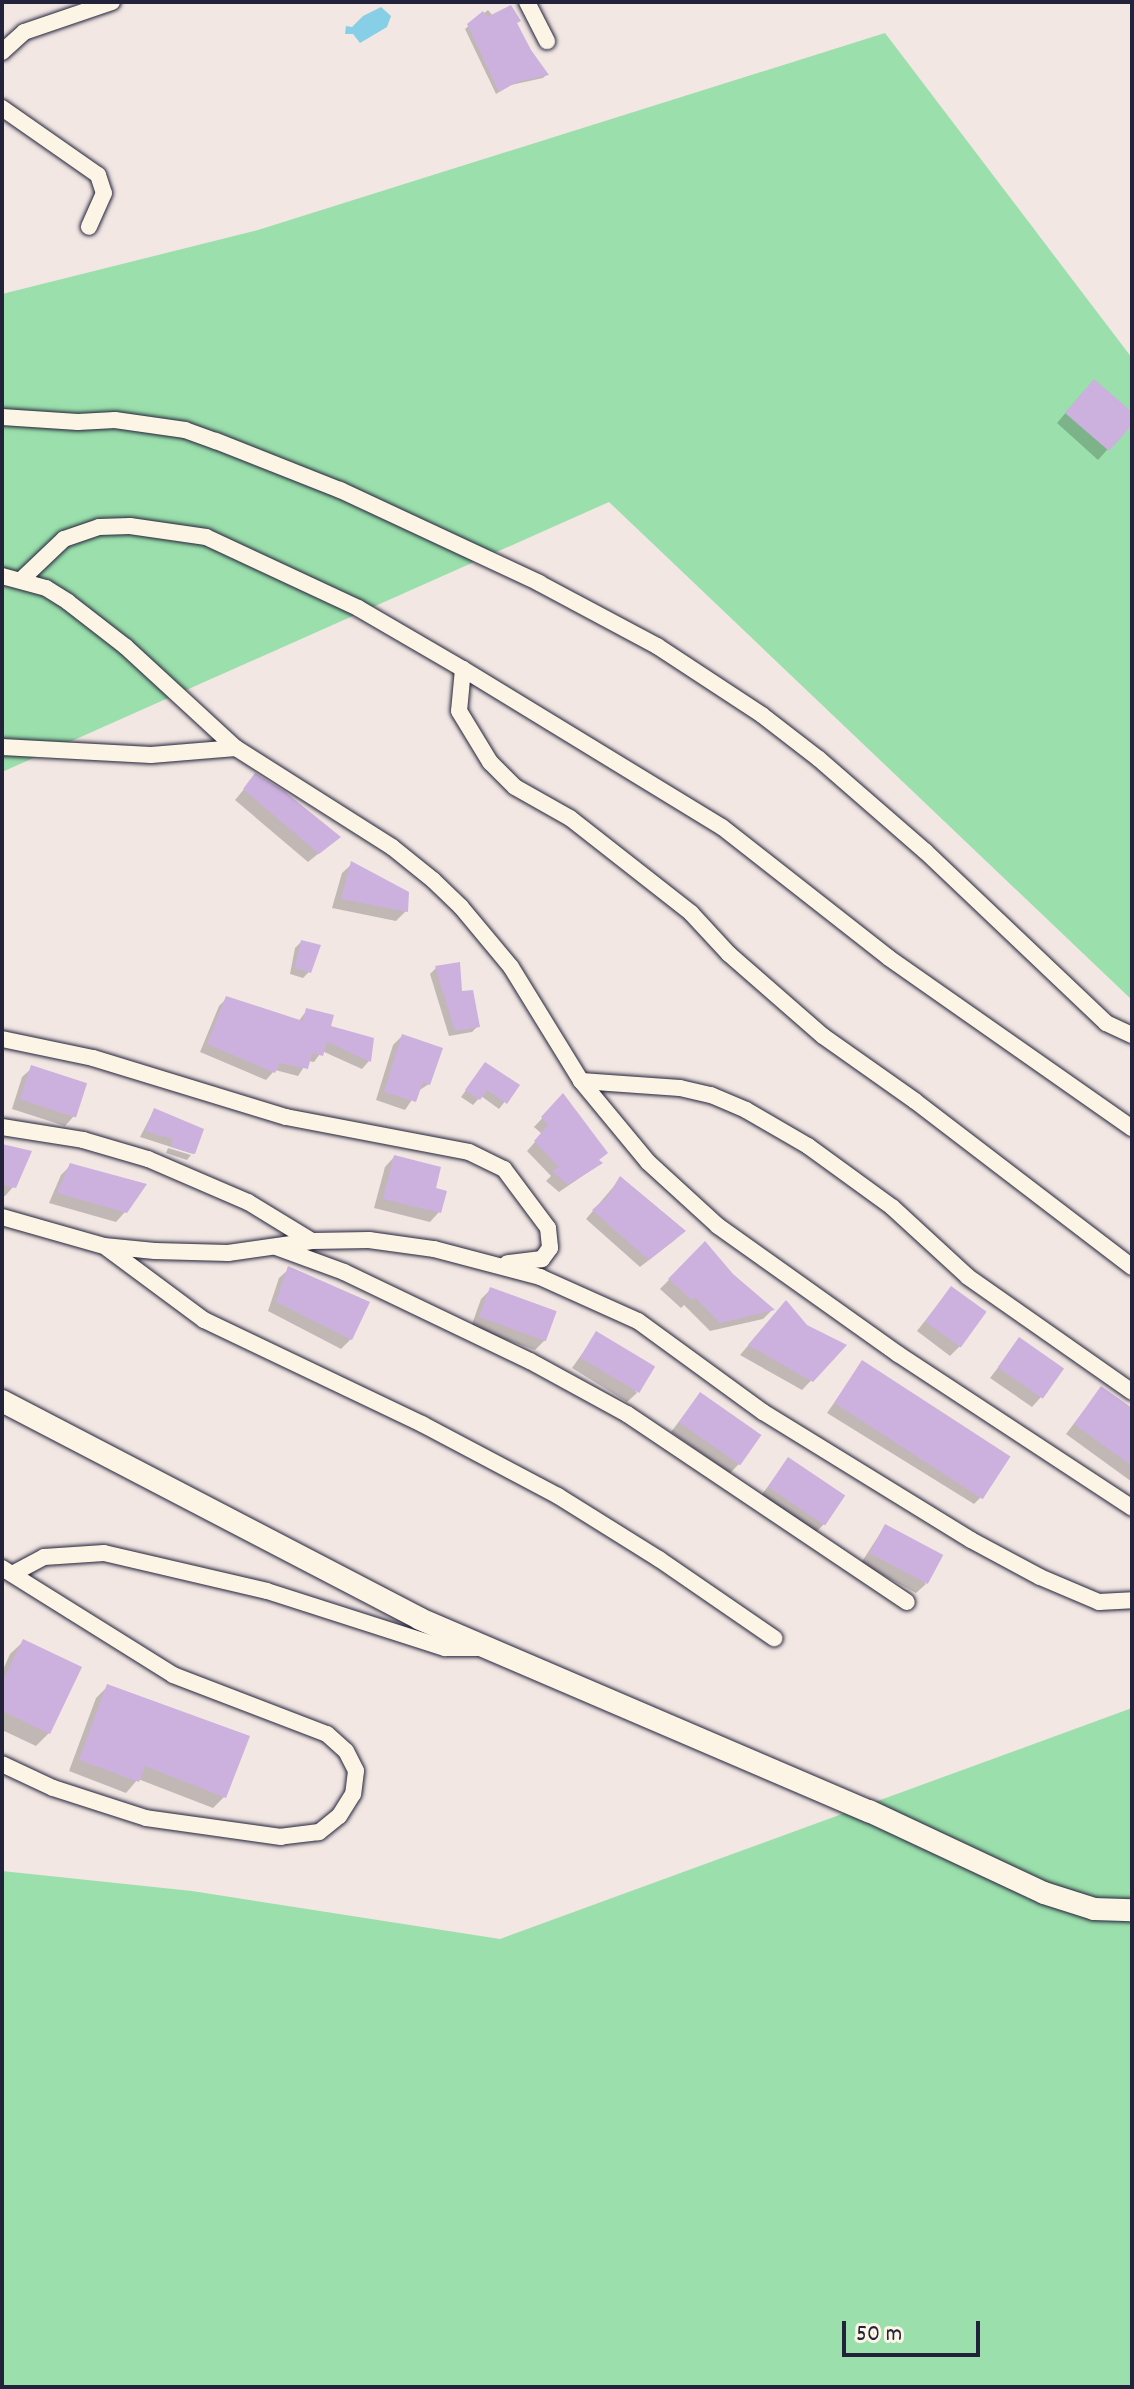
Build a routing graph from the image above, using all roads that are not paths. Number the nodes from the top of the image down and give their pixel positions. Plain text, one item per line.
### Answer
1 (112, 2) edge
2 (527, 2) edge
3 (547, 41) dead end
4 (2, 52) edge
5 (2, 108) edge
6 (89, 227) dead end
7 (2, 417) edge
8 (2, 576) edge
9 (22, 579) junction
10 (463, 669) junction
11 (2, 747) edge
12 (236, 748) junction
13 (1132, 1035) edge
14 (2, 1039) edge
15 (581, 1081) junction
16 (2, 1127) edge
17 (1132, 1128) edge
18 (2, 1217) edge
19 (312, 1241) junction
20 (104, 1246) junction
21 (275, 1247) junction
22 (499, 1265) junction
23 (1132, 1267) edge
24 (1132, 1392) edge
25 (2, 1401) edge
26 (1132, 1508) edge
27 (8, 1570) edge
28 (1132, 1600) edge
29 (907, 1602) dead end
30 (774, 1638) dead end
31 (487, 1648) junction
32 (2, 1764) edge
33 (1132, 1910) edge

1 - 4 street
2 - 3 street
5 - 6 street
7 - 13 street
8 - 9 street
9 - 10 street
9 - 12 street
10 - 17 street
10 - 23 street
11 - 12 street
12 - 15 street
14 - 22 street
15 - 24 street
15 - 26 street
16 - 19 street
18 - 20 street
19 - 21 street
19 - 22 street
20 - 21 street
20 - 30 street
21 - 29 street
22 - 28 street
25 - 31 main road
27 - 31 street
27 - 32 street
31 - 33 main road

